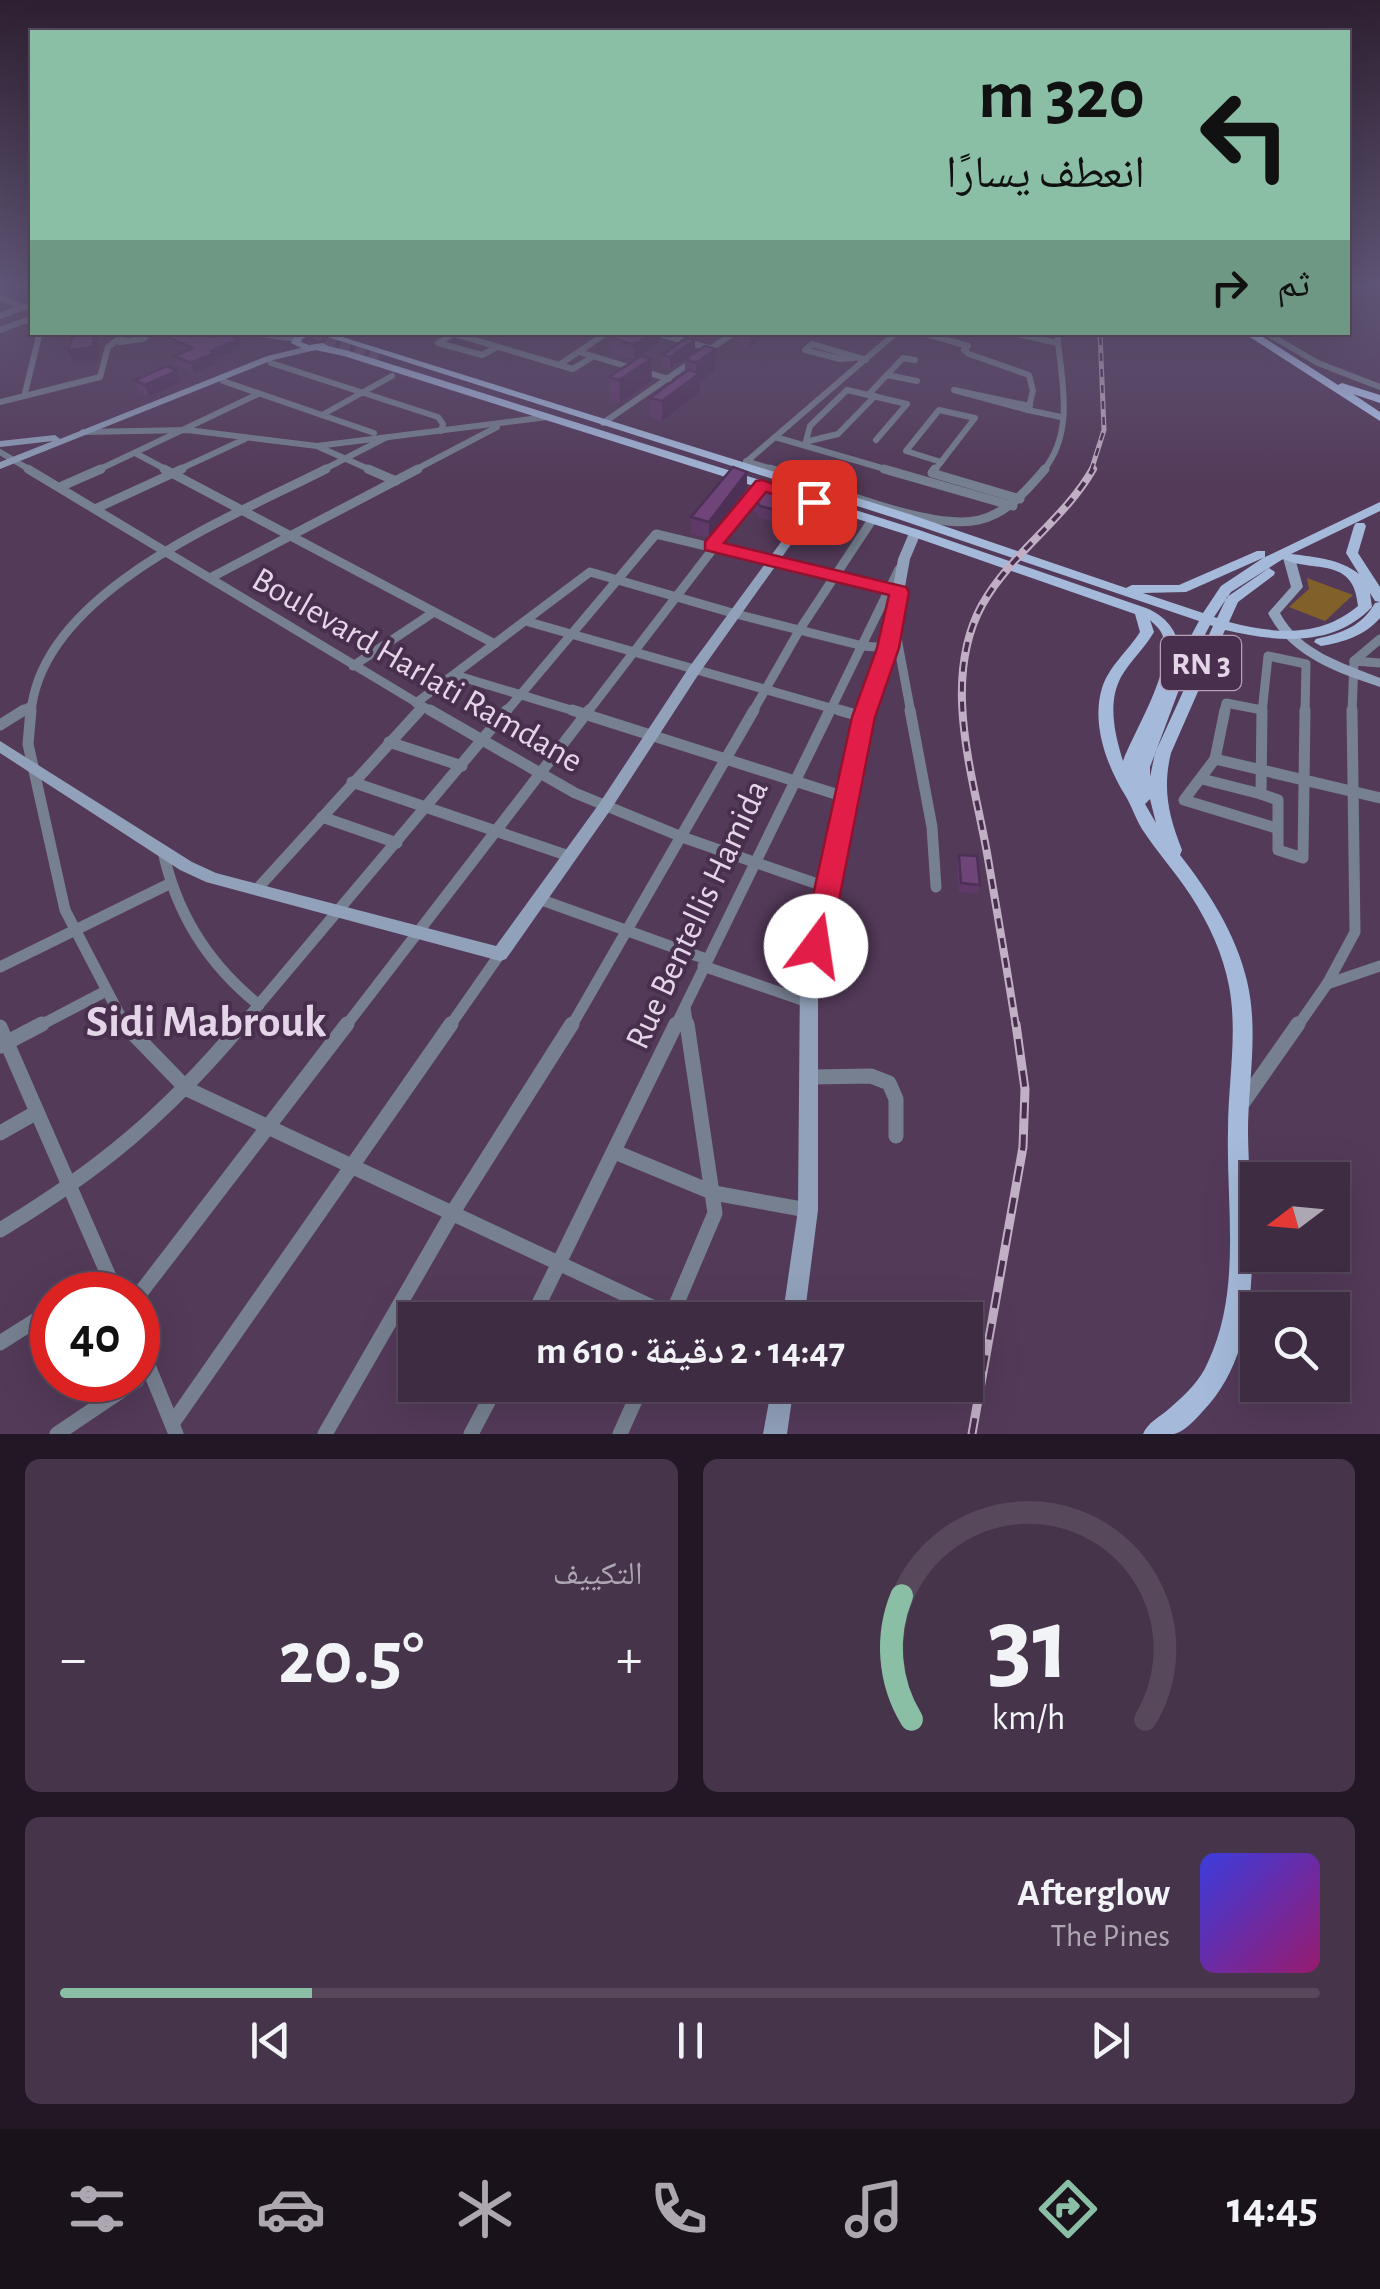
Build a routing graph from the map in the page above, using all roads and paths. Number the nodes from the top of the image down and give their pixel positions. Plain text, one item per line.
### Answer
1 (35, 351) edge
2 (107, 351) edge
3 (269, 351) edge
4 (301, 351) edge
5 (333, 351) edge
6 (381, 351) tunnel mouth
7 (511, 351) edge
8 (708, 351) edge
9 (809, 351) edge
10 (833, 351) edge
11 (876, 351) edge
12 (966, 351) edge
13 (1058, 351) edge
14 (1276, 351) edge
15 (1285, 351) edge
16 (1297, 351) edge
17 (580, 352) joint
18 (594, 356) junction
19 (854, 358) junction
20 (866, 360) junction
21 (915, 360) dead end
22 (271, 363) dead end
23 (559, 365) junction
24 (887, 375) junction
25 (392, 376) dead end
26 (669, 378) junction
27 (224, 382) dead end
28 (916, 382) dead end
29 (1336, 385) junction
30 (1380, 387) edge
31 (363, 392) junction
32 (25, 393) junction
33 (258, 394) junction
34 (872, 396) junction
35 (986, 398) dead end
36 (1380, 398) edge
37 (0, 402) edge
38 (1029, 408) junction
39 (322, 415) junction
40 (547, 416) junction
41 (1061, 417) junction
42 (1380, 418) edge
43 (506, 423) junction
44 (603, 423) junction
45 (188, 430) junction
46 (441, 431) junction
47 (82, 432) junction
48 (374, 433) dead end
49 (775, 436) junction
50 (246, 438) junction
51 (385, 438) junction
52 (876, 440) dead end
53 (807, 443) junction
54 (316, 446) junction
55 (0, 448) edge
56 (137, 454) junction
57 (344, 459) junction
58 (15, 460) junction
59 (941, 462) junction
60 (744, 463) junction
61 (0, 466) edge
62 (174, 473) junction
63 (396, 480) junction
64 (762, 485) junction
65 (62, 486) junction
66 (815, 502) junction
67 (1016, 502) junction
68 (1380, 506) edge
69 (97, 508) junction
70 (245, 510) junction
71 (1380, 515) edge
72 (869, 519) junction
73 (1360, 520) junction
74 (949, 528) junction
75 (921, 530) junction
76 (292, 535) junction
77 (712, 546) junction
78 (964, 546) junction
79 (165, 550) junction
80 (1289, 558) junction
81 (774, 560) junction
82 (1265, 574) junction
83 (835, 577) junction
84 (210, 578) junction
85 (1296, 580) junction
86 (1365, 580) junction
87 (616, 582) junction
88 (1094, 583) junction
89 (894, 592) junction
90 (674, 598) junction
91 (1380, 598) edge
92 (1380, 606) edge
93 (434, 612) junction
94 (1141, 612) junction
95 (736, 614) junction
96 (894, 620) junction
97 (529, 622) junction
98 (800, 629) junction
99 (571, 634) junction
100 (1380, 639) edge
101 (495, 644) junction
102 (863, 646) junction
103 (888, 648) junction
104 (633, 652) junction
105 (1380, 663) edge
106 (1353, 665) junction
107 (353, 666) junction
108 (694, 669) junction
109 (455, 675) junction
110 (1380, 684) edge
111 (765, 688) junction
112 (520, 696) junction
113 (420, 705) junction
114 (30, 707) junction
115 (832, 708) junction
116 (1262, 710) junction
117 (585, 714) junction
118 (863, 717) junction
119 (0, 725) edge
120 (653, 733) junction
121 (389, 742) junction
122 (482, 742) junction
123 (0, 746) edge
124 (725, 756) junction
125 (1215, 758) junction
126 (462, 766) junction
127 (35, 768) junction
128 (1262, 770) junction
129 (540, 776) junction
130 (1202, 779) junction
131 (793, 780) junction
132 (1307, 781) junction
133 (352, 782) junction
134 (1354, 792) junction
135 (1261, 794) junction
136 (848, 798) junction
137 (1380, 798) edge
138 (1133, 799) junction
139 (428, 806) junction
140 (604, 808) junction
141 (322, 816) junction
142 (1276, 828) junction
143 (498, 830) junction
144 (679, 837) junction
145 (397, 844) junction
146 (163, 851) junction
147 (569, 856) junction
148 (753, 863) junction
149 (1181, 868) junction
150 (169, 884) junction
151 (830, 888) junction
152 (936, 888) dead end
153 (257, 890) junction
154 (539, 899) junction
155 (340, 911) junction
156 (74, 930) junction
157 (626, 930) junction
158 (416, 931) junction
159 (500, 954) junction
160 (704, 963) junction
161 (1380, 966) edge
162 (0, 968) edge
163 (1327, 984) junction
164 (106, 992) junction
165 (809, 1002) junction
166 (259, 1006) junction
167 (685, 1008) junction
168 (0, 1027) edge
169 (3, 1044) edge
170 (811, 1077) junction
171 (187, 1090) junction
172 (1239, 1109) junction
173 (37, 1112) junction
174 (268, 1126) junction
175 (0, 1133) edge
176 (896, 1136) dead end
177 (616, 1152) junction
178 (352, 1166) junction
179 (70, 1188) junction
180 (714, 1193) junction
181 (808, 1210) junction
182 (453, 1212) junction
183 (0, 1230) edge
184 (561, 1263) junction
185 (107, 1272) edge
186 (156, 1272) edge
187 (541, 1302) edge
188 (640, 1302) edge
189 (681, 1302) edge
190 (795, 1302) edge
191 (30, 1324) edge
192 (0, 1343) edge
193 (105, 1402) edge
194 (158, 1402) edge
195 (488, 1402) edge
196 (634, 1402) edge
197 (780, 1402) edge
198 (175, 1428) edge
199 (57, 1434) edge
200 (326, 1434) edge
201 (471, 1434) edge
202 (620, 1434) edge
203 (775, 1434) edge
204 (1156, 1434) edge

1 - 32 street
2 - 32 street
3 - 47 street
4 - 47 street
5 - 40 main road
6 - 44 main road
7 - 23 street
8 - 26 street
9 - 19 street
10 - 19 street
11 - 20 street
12 - 38 street
13 - 41 street
14 - 42 highway
15 - 29 highway
16 - 30 street
17 - 18 street
17 - 23 street
18 - 23 street
18 - 26 street
19 - 20 street
20 - 49 street
21 - 24 street
22 - 31 street
24 - 28 street
24 - 34 street
25 - 31 street
26 - 44 street
27 - 33 street
29 - 36 highway
29 - 42 highway
31 - 39 street
31 - 46 street
32 - 37 street
33 - 39 street
33 - 45 street
34 - 52 street
34 - 53 street
34 - 53 street
35 - 38 street
38 - 41 street
39 - 48 street
40 - 43 street
40 - 64 main road
41 - 67 street
43 - 46 street
43 - 63 street
44 - 60 main road
45 - 47 street
45 - 50 street
45 - 56 street
46 - 51 street
47 - 55 street
47 - 58 street
49 - 53 street
49 - 60 street
50 - 54 street
50 - 62 street
51 - 54 street
51 - 57 street
53 - 67 street
54 - 57 street
55 - 58 street, Boulevard Harlati Ramdane
56 - 62 street
56 - 65 street
57 - 63 street
57 - 70 street
58 - 61 street
58 - 65 street, Boulevard Harlati Ramdane
59 - 59 street
59 - 67 street
60 - 74 street
60 - 75 main road
62 - 69 street
62 - 70 street
63 - 76 street
64 - 66 main road
64 - 77 street
65 - 69 street, Boulevard Harlati Ramdane
66 - 72 main road
66 - 81 street
67 - 74 street
68 - 73 main road, RN 3
69 - 79 street, Boulevard Harlati Ramdane
70 - 76 street
70 - 79 street
71 - 73 main road, RN 3
72 - 75 main road
72 - 75 main road
72 - 83 street
73 - 80 main road, RN 3
73 - 86 main road
73 - 88 main road, RN 3
73 - 149 main road, RN 3
74 - 75 main road
74 - 78 main road
75 - 78 main road
75 - 89 street
76 - 84 street
76 - 93 street
77 - 81 street
77 - 87 street
77 - 90 street
78 - 88 main road
78 - 92 main road
78 - 94 main road
79 - 84 street, Boulevard Harlati Ramdane
79 - 114 street
80 - 82 main road, RN 3
80 - 85 street
80 - 86 main road
81 - 83 street
81 - 95 street
82 - 85 street
82 - 149 main road, RN 3
83 - 89 street
83 - 98 street
84 - 107 street, Boulevard Harlati Ramdane
85 - 106 street
86 - 88 main road
86 - 91 main road
87 - 90 street
87 - 97 street
87 - 99 street
89 - 96 street
89 - 102 street, Rue Bentellis Hamida
90 - 95 street
90 - 104 street
93 - 101 street
93 - 107 street
94 - 138 main road
94 - 138 main road
95 - 98 street
95 - 108 street
96 - 103 street
96 - 152 street
97 - 99 street
97 - 101 street
98 - 102 street
98 - 111 street
99 - 104 street
99 - 112 street
100 - 106 street
101 - 109 street
102 - 103 street
102 - 115 street, Rue Bentellis Hamida
103 - 118 street
104 - 108 street
104 - 117 street
105 - 106 street
106 - 110 street
106 - 134 street
107 - 113 street, Boulevard Harlati Ramdane
108 - 111 street
108 - 120 street
109 - 112 street
109 - 113 street
111 - 115 street
111 - 124 street
112 - 117 street
112 - 122 street
113 - 121 street
113 - 122 street, Boulevard Harlati Ramdane
114 - 119 street
114 - 127 street
115 - 118 street
115 - 131 street, Rue Bentellis Hamida
116 - 125 street
116 - 128 street
116 - 132 street
117 - 120 street
117 - 129 street
118 - 136 street
120 - 124 street
120 - 140 street
121 - 126 street
121 - 133 street
122 - 126 street
122 - 129 street, Boulevard Harlati Ramdane
123 - 127 street
124 - 131 street
124 - 144 street
125 - 128 street
125 - 130 street
126 - 139 street
127 - 146 street
127 - 156 street
128 - 132 street
128 - 135 street
129 - 140 street, Boulevard Harlati Ramdane
129 - 143 street
130 - 135 street
130 - 142 street
131 - 136 street
131 - 148 street, Rue Bentellis Hamida
132 - 134 street
132 - 142 street
133 - 139 street
133 - 141 street
134 - 137 street
134 - 163 street
135 - 142 street
136 - 151 street
138 - 149 main road
139 - 143 street
139 - 145 street
140 - 144 street, Boulevard Harlati Ramdane
140 - 147 street
141 - 145 street
141 - 153 street
143 - 147 street
143 - 158 street
144 - 148 street, Boulevard Harlati Ramdane
144 - 157 street
145 - 155 street
146 - 150 street
146 - 153 street
147 - 154 street
148 - 151 street, Boulevard Harlati Ramdane
148 - 160 street, Rue Bentellis Hamida
149 - 172 main road, RN 3
150 - 156 street
150 - 166 street
151 - 165 street
153 - 155 street
154 - 157 street
154 - 159 street
155 - 158 street
155 - 166 street
156 - 162 street
156 - 164 street
157 - 160 street
157 - 182 street
158 - 159 street
158 - 174 street
159 - 178 street
160 - 165 street
160 - 167 street, Rue Bentellis Hamida
161 - 163 street
163 - 172 street
164 - 169 street
164 - 171 street
165 - 170 street
166 - 171 street
167 - 177 street, Rue Bentellis Hamida
167 - 180 street
168 - 169 street
169 - 173 street
170 - 176 street
170 - 181 street
171 - 174 street
171 - 179 street
172 - 204 main road, RN 3
173 - 175 street
173 - 179 street
174 - 178 street
174 - 186 street
177 - 180 street
177 - 184 street, Rue Bentellis Hamida
178 - 182 street
178 - 198 street
179 - 183 street
179 - 185 street
180 - 181 street
180 - 189 street
181 - 190 street
182 - 184 street
182 - 200 street
184 - 187 street, Rue Bentellis Hamida
184 - 188 street
191 - 192 street
193 - 199 street
194 - 198 street
195 - 201 street
196 - 202 street
197 - 203 street

